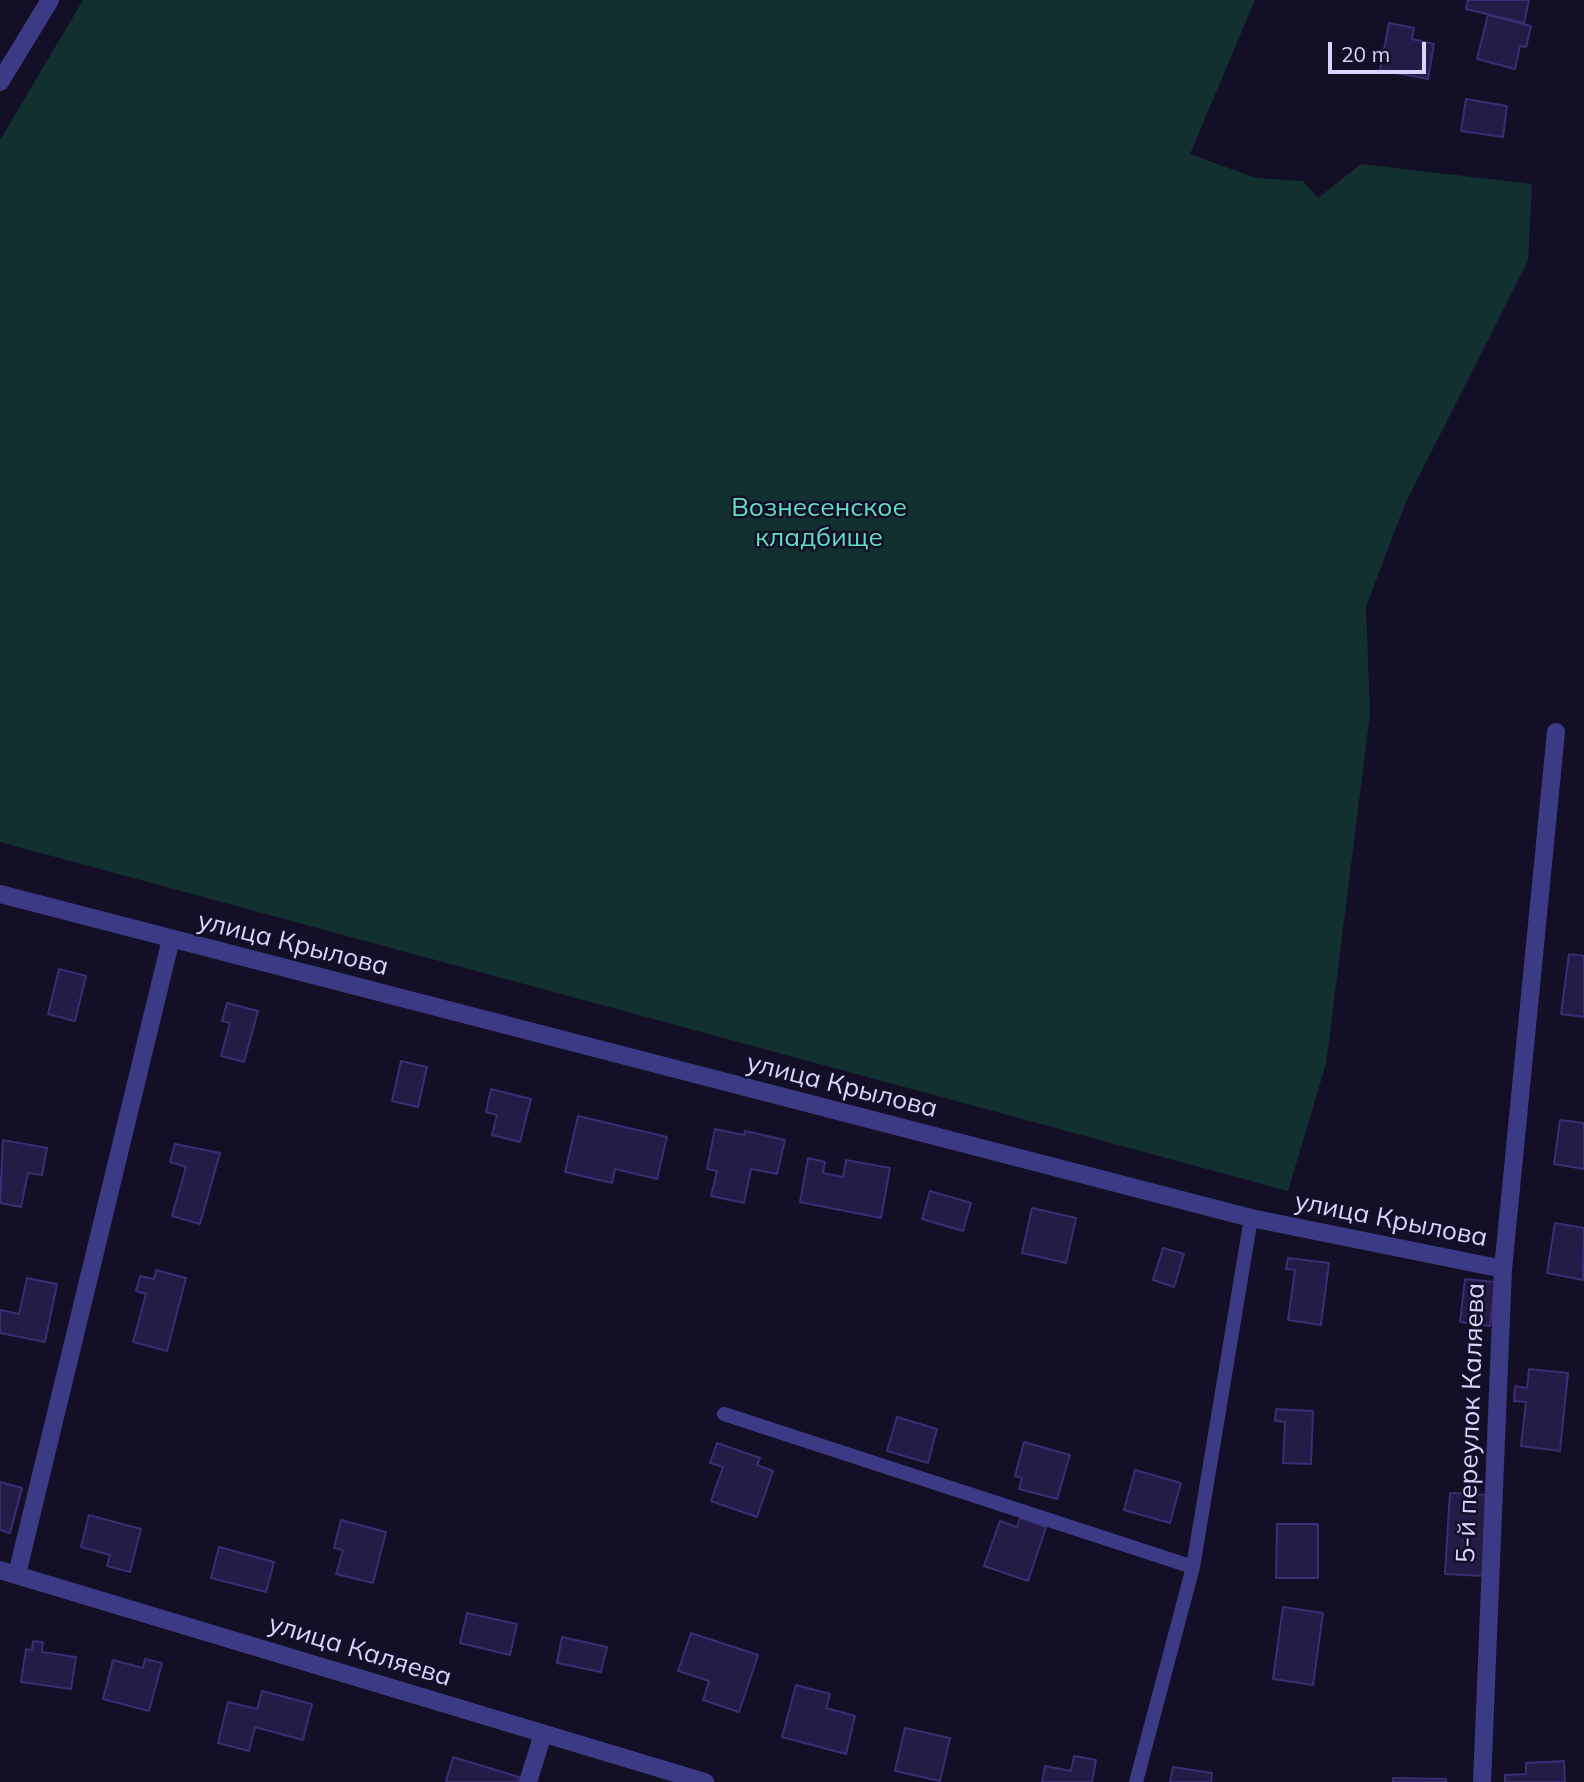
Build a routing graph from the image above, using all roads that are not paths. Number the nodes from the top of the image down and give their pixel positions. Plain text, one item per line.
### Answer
1 (50, 0) edge
2 (0, 82) edge
3 (1556, 732) dead end
4 (0, 894) edge
5 (171, 939) junction
6 (1251, 1219) junction
7 (1503, 1269) junction
8 (724, 1415) dead end
9 (1192, 1567) junction
10 (9, 1572) edge
11 (543, 1734) junction
12 (528, 1782) edge
13 (705, 1782) edge
14 (1136, 1782) edge
15 (1482, 1782) edge

1 - 2 street
3 - 7 street, 5-й переулок Каляева
4 - 5 street, улица Крылова
5 - 6 street, улица Крылова
5 - 10 street, улица Крылова
6 - 7 street, улица Крылова
6 - 9 lane
7 - 15 street, 5-й переулок Каляева
8 - 9 lane
9 - 14 lane
10 - 11 street, улица Каляева
11 - 12 street
11 - 13 street, улица Каляева

